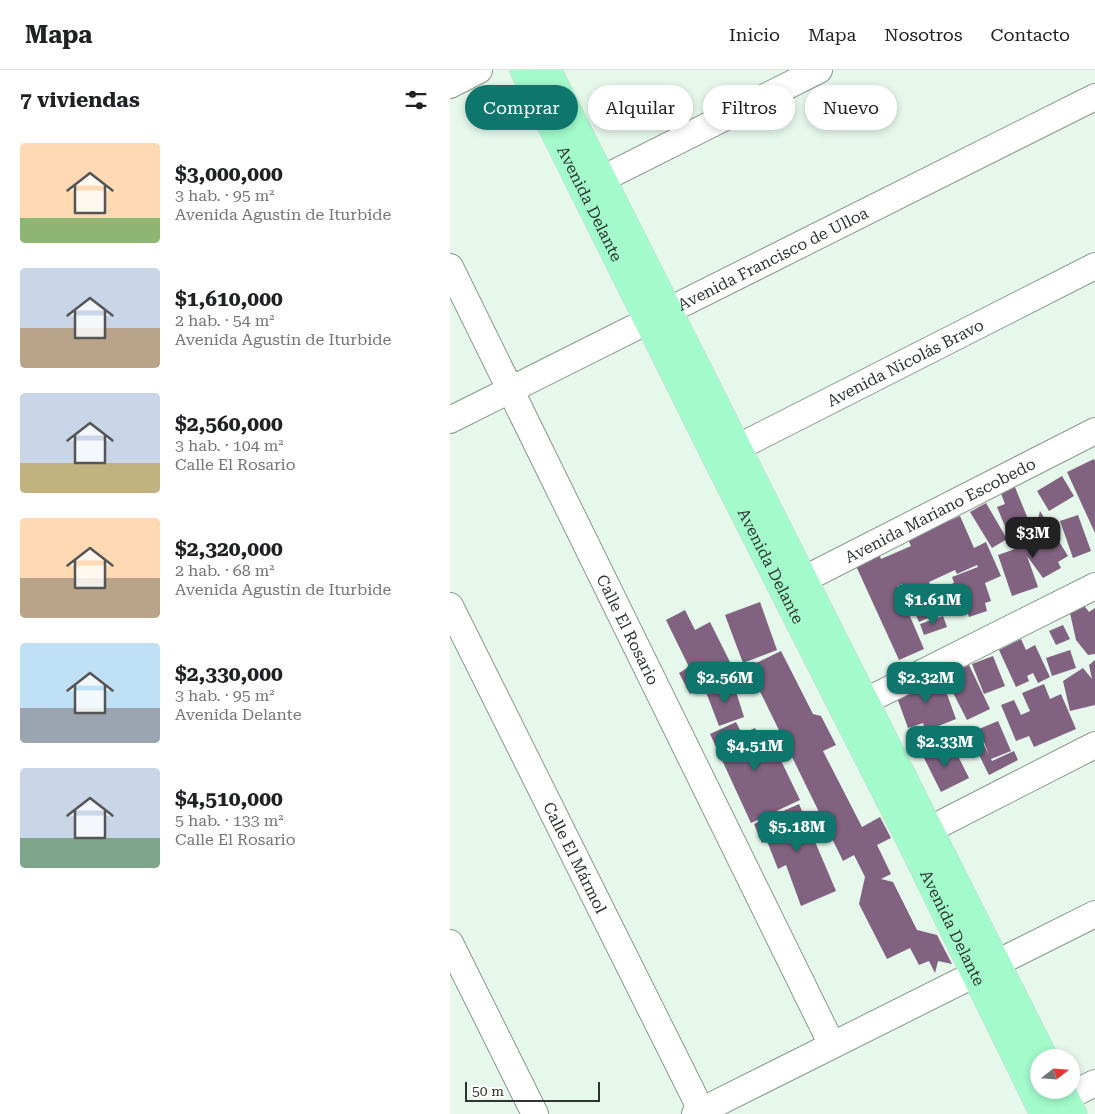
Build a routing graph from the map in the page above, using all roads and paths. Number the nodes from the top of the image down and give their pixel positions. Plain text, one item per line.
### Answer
1 (479, 70) edge
2 (524, 70) edge
3 (547, 70) edge
4 (819, 70) edge
5 (450, 85) edge
6 (1095, 97) edge
7 (602, 178) junction
8 (1095, 266) edge
9 (450, 267) edge
10 (659, 317) junction
11 (512, 389) junction
12 (450, 420) edge
13 (1095, 430) edge
14 (726, 453) junction
15 (794, 584) junction
16 (1095, 586) edge
17 (450, 606) edge
18 (855, 706) junction
19 (1095, 745) edge
20 (919, 835) junction
21 (1095, 914) edge
22 (450, 943) edge
23 (987, 969) junction
24 (832, 1045) junction
25 (1038, 1049) edge
26 (1095, 1083) edge
27 (1061, 1104) edge
28 (699, 1113) edge
29 (535, 1114) edge

1 - 5 street
2 - 10 main road, Avenida Delante
3 - 7 main road, Avenida Delante
4 - 7 street
6 - 10 street, Avenida Francisco de Ulloa
7 - 10 main road, Avenida Delante
8 - 14 street, Avenida Nicolás Bravo
9 - 11 street, Calle El Rosario
10 - 11 street, Avenida Francisco de Ulloa
10 - 14 main road, Avenida Delante
11 - 12 street, Avenida Francisco de Ulloa
11 - 24 street, Calle El Rosario
13 - 15 street, Avenida Mariano Escobedo
14 - 15 main road, Avenida Delante
15 - 18 main road, Avenida Delante
16 - 18 street
17 - 28 street, Calle El Mármol
18 - 20 main road, Avenida Delante
19 - 20 street
20 - 23 main road, Avenida Delante
21 - 23 street
22 - 29 street
23 - 24 street
23 - 25 main road, Avenida Delante
23 - 27 main road, Avenida Delante
24 - 28 street
26 - 27 street

